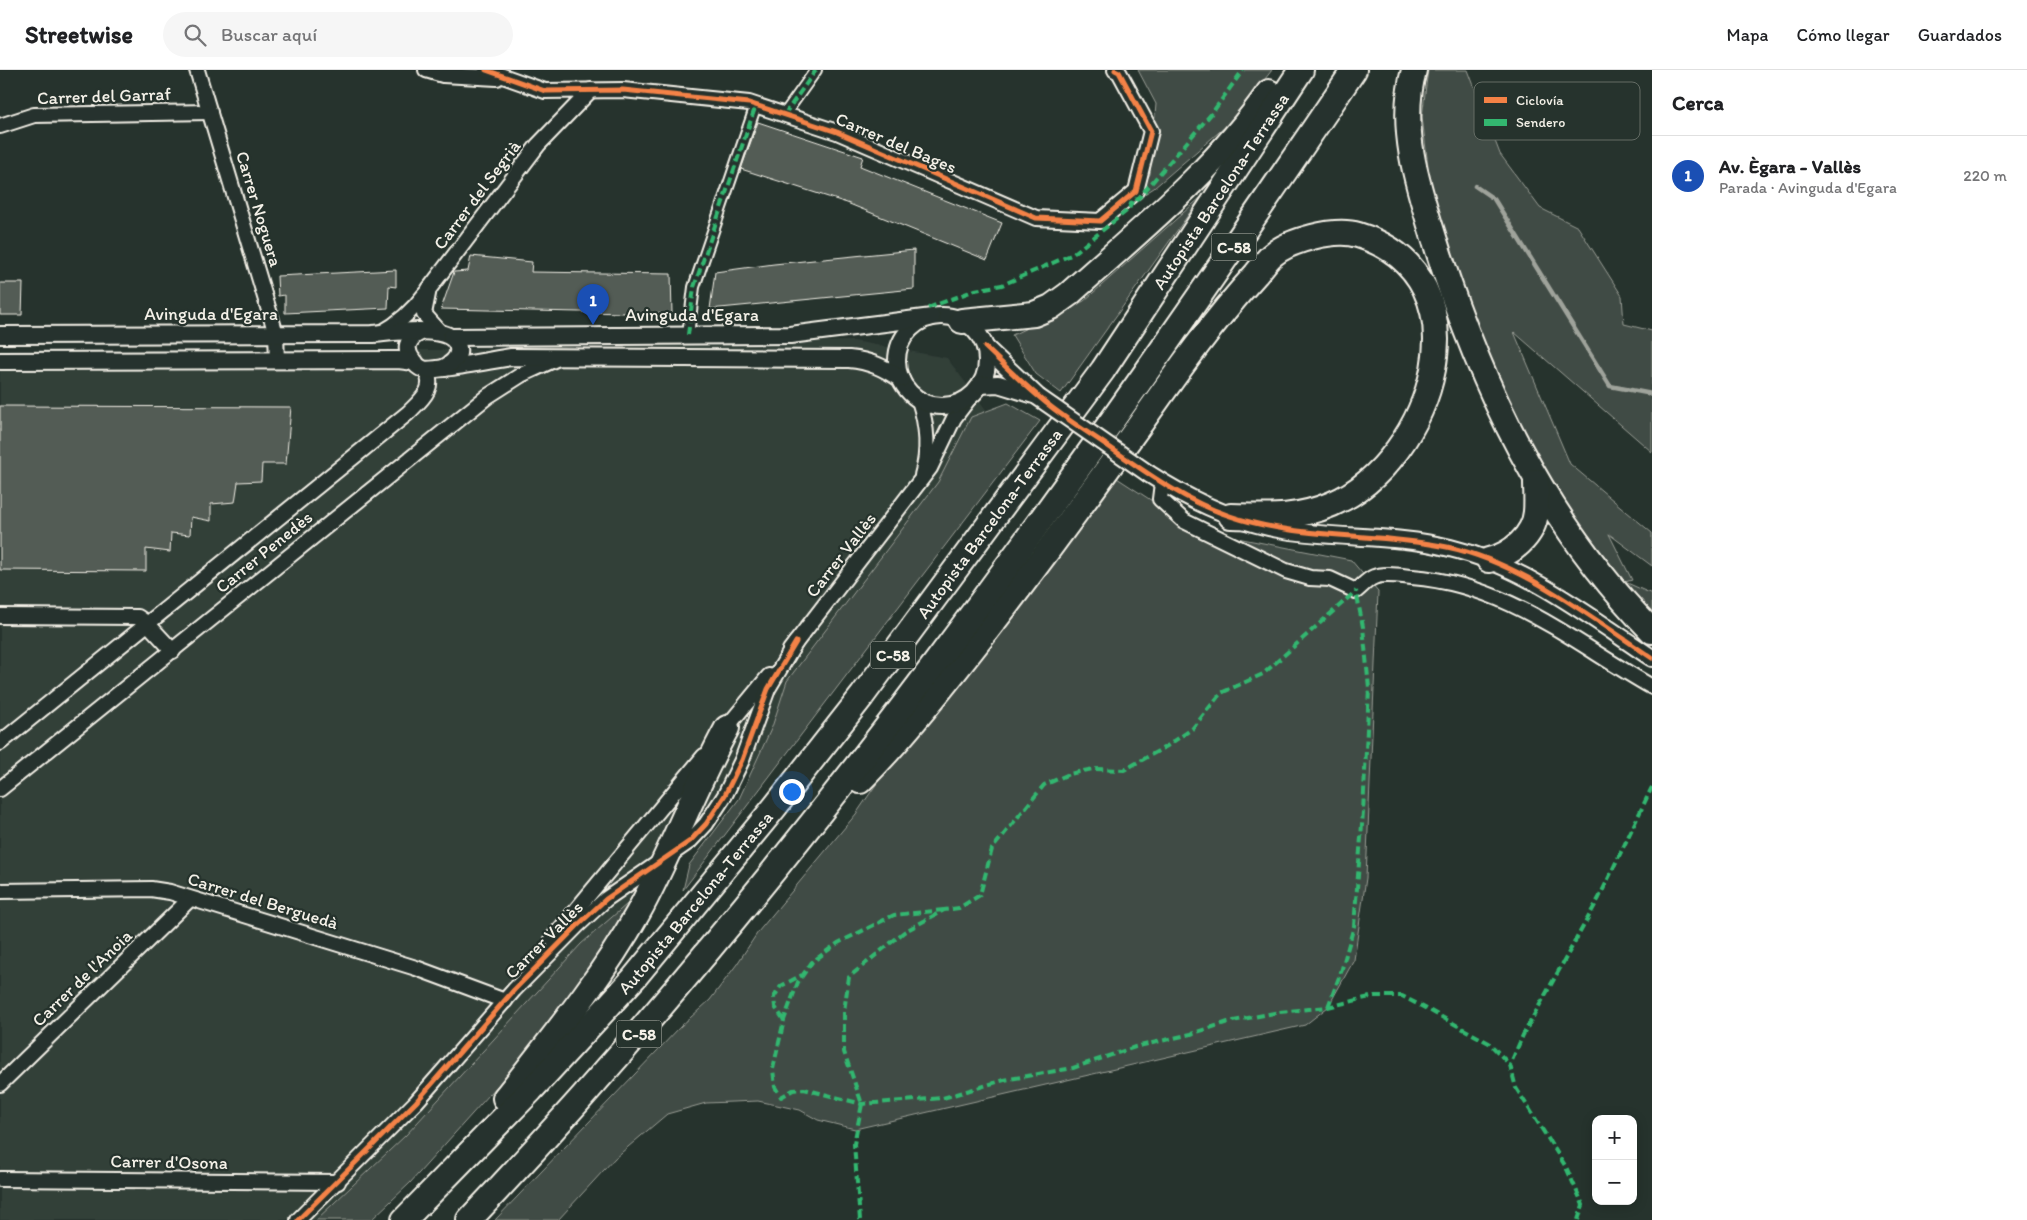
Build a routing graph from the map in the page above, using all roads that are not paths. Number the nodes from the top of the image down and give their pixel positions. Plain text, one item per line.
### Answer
1 (197, 70) edge
2 (426, 70) edge
3 (486, 70) edge
4 (816, 70) edge
5 (1115, 70) edge
6 (1284, 70) edge
7 (1301, 70) edge
8 (1354, 70) edge
9 (1414, 70) edge
10 (509, 78) junction
11 (591, 90) junction
12 (756, 105) junction
13 (210, 112) junction
14 (784, 114) junction
15 (0, 126) edge
16 (429, 289) junction
17 (420, 300) junction
18 (932, 317) junction
19 (962, 320) junction
20 (276, 334) junction
21 (379, 334) junction
22 (445, 334) junction
23 (0, 335) edge
24 (414, 335) junction
25 (688, 335) junction
26 (985, 347) junction
27 (560, 358) junction
28 (277, 361) junction
29 (0, 362) edge
30 (419, 366) junction
31 (444, 368) junction
32 (901, 379) junction
33 (975, 391) junction
34 (1038, 397) junction
35 (919, 400) junction
36 (1156, 479) junction
37 (1536, 481) junction
38 (914, 490) junction
39 (1231, 516) junction
40 (1490, 560) junction
41 (0, 616) edge
42 (148, 624) junction
43 (1652, 631) edge
44 (796, 642) junction
45 (173, 651) junction
46 (1652, 658) edge
47 (1652, 687) edge
48 (727, 728) junction
49 (0, 743) edge
50 (0, 789) edge
51 (800, 840) junction
52 (664, 859) junction
53 (0, 891) edge
54 (190, 899) junction
55 (514, 990) junction
56 (505, 1001) junction
57 (0, 1084) edge
58 (0, 1179) edge
59 (338, 1182) junction
60 (429, 1195) junction
61 (298, 1220) edge
62 (404, 1220) edge
63 (469, 1220) edge

1 - 13 street, Carrer Noguera
2 - 10 street, Carrer del Bages
3 - 10 street, Carrer del Bages
4 - 14 street
5 - 14 street, Carrer del Bages
6 - 19 highway
7 - 60 highway, Autopista Barcelona-Terrassa / C-58
8 - 51 highway, Autopista Barcelona-Terrassa / C-58
9 - 37 highway
10 - 11 street, Carrer del Bages
11 - 12 street, Carrer del Bages
11 - 16 street, Carrer del Segrià
12 - 14 street, Carrer del Bages
12 - 25 street
13 - 15 street, Carrer del Garraf
13 - 20 street, Carrer Noguera
16 - 17 street
16 - 22 street, Carrer del Segrià
17 - 21 street
17 - 24 street
18 - 19 street
18 - 25 street, Avinguda d'Egara
18 - 32 street
19 - 26 street
20 - 21 street, Avinguda d'Egara
20 - 23 street, Avinguda d'Egara
20 - 28 street, Carrer Noguera
21 - 24 street, Avinguda d'Egara
22 - 24 street, Avinguda d'Egara
22 - 25 street, Avinguda d'Egara
22 - 31 street
24 - 30 street
26 - 33 street
26 - 34 street
27 - 31 street
27 - 32 street
27 - 45 street, Carrer Penedès
28 - 29 street
28 - 30 street
30 - 31 street
30 - 42 street, Carrer Penedès
32 - 35 street
33 - 34 street
33 - 35 street
33 - 38 street, Carrer Vallès
34 - 36 street, bridge
35 - 38 street, Carrer Vallès
36 - 39 street
36 - 47 street
37 - 40 highway
37 - 43 highway
38 - 44 street, Carrer Vallès
39 - 40 street
39 - 51 highway
40 - 46 street
41 - 42 street
42 - 45 street
42 - 49 street, Carrer Penedès
44 - 48 street, Carrer Vallès
44 - 52 street, Carrer Vallès
45 - 50 street, Carrer Penedès
48 - 52 highway
48 - 55 street, Carrer Vallès
51 - 63 highway, Autopista Barcelona-Terrassa / C-58
52 - 55 street, Carrer Vallès
52 - 60 highway
53 - 54 street, Carrer del Berguedà
54 - 56 street, Carrer del Berguedà
54 - 57 street, Carrer de l'Anoia
55 - 56 street, Carrer Vallès
56 - 59 street, Carrer Vallès
58 - 59 street, Carrer d'Osona
59 - 61 street, Carrer Vallès
60 - 62 highway, Autopista Barcelona-Terrassa / C-58

